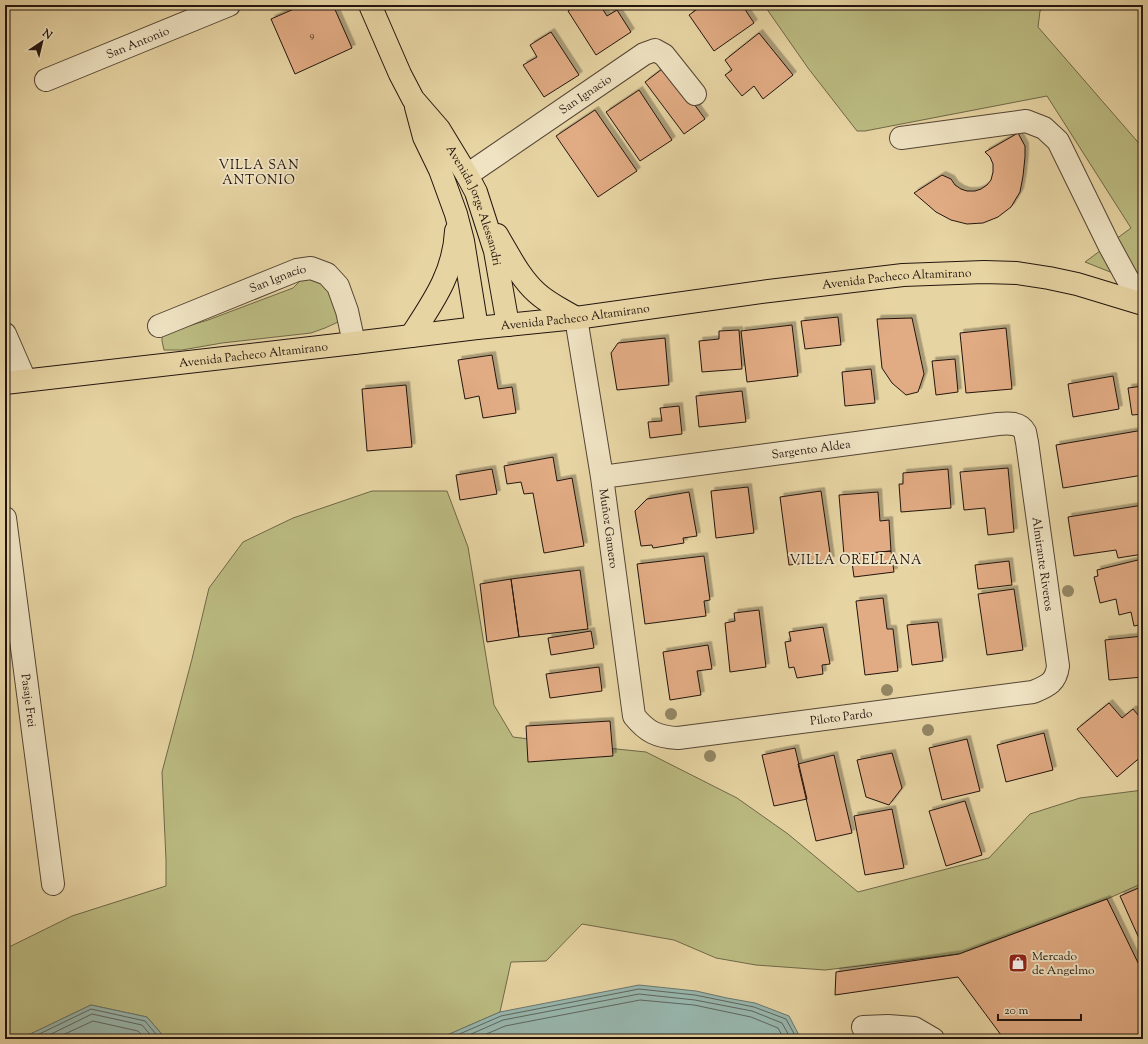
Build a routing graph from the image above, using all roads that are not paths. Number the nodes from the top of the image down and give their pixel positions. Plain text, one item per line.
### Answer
1 (229, 5) edge
2 (370, 5) edge
3 (46, 80) dead end
4 (695, 94) dead end
5 (414, 99) junction
6 (901, 138) dead end
7 (467, 175) junction
8 (456, 214) junction
9 (484, 214) junction
10 (1143, 301) edge
11 (1143, 304) edge
12 (576, 318) junction
13 (508, 325) junction
14 (159, 326) dead end
15 (477, 328) junction
16 (5, 334) edge
17 (411, 336) junction
18 (354, 343) junction
19 (15, 381) edge
20 (1019, 426) joint
21 (602, 477) junction
22 (5, 518) edge
23 (1033, 692) joint
24 (650, 732) joint
25 (53, 884) dead end
26 (863, 1027) dead end
27 (934, 1039) edge

1 - 3 street, San Antonio
2 - 5 main road, Avenida Jorge Alessandri
4 - 7 street, San Ignacio
5 - 7 main road, Avenida Jorge Alessandri
5 - 8 main road, Avenida Jorge Alessandri
6 - 10 street
7 - 9 main road, Avenida Jorge Alessandri
8 - 15 main road, Avenida Jorge Alessandri
8 - 17 main road
9 - 12 main road
9 - 13 main road, Avenida Jorge Alessandri
11 - 12 main road, Avenida Pacheco Altamirano
12 - 13 main road, Avenida Pacheco Altamirano
12 - 21 street, Muñoz Gamero
13 - 15 main road, Avenida Pacheco Altamirano
14 - 18 street, San Ignacio
15 - 17 main road, Avenida Pacheco Altamirano
16 - 19 street
17 - 18 main road, Avenida Pacheco Altamirano
18 - 19 main road, Avenida Pacheco Altamirano
20 - 21 street, Sargento Aldea
20 - 23 street, Almirante Riveros
21 - 24 street, Muñoz Gamero
22 - 25 street, Pasaje Frei
23 - 24 street, Piloto Pardo
26 - 27 street

